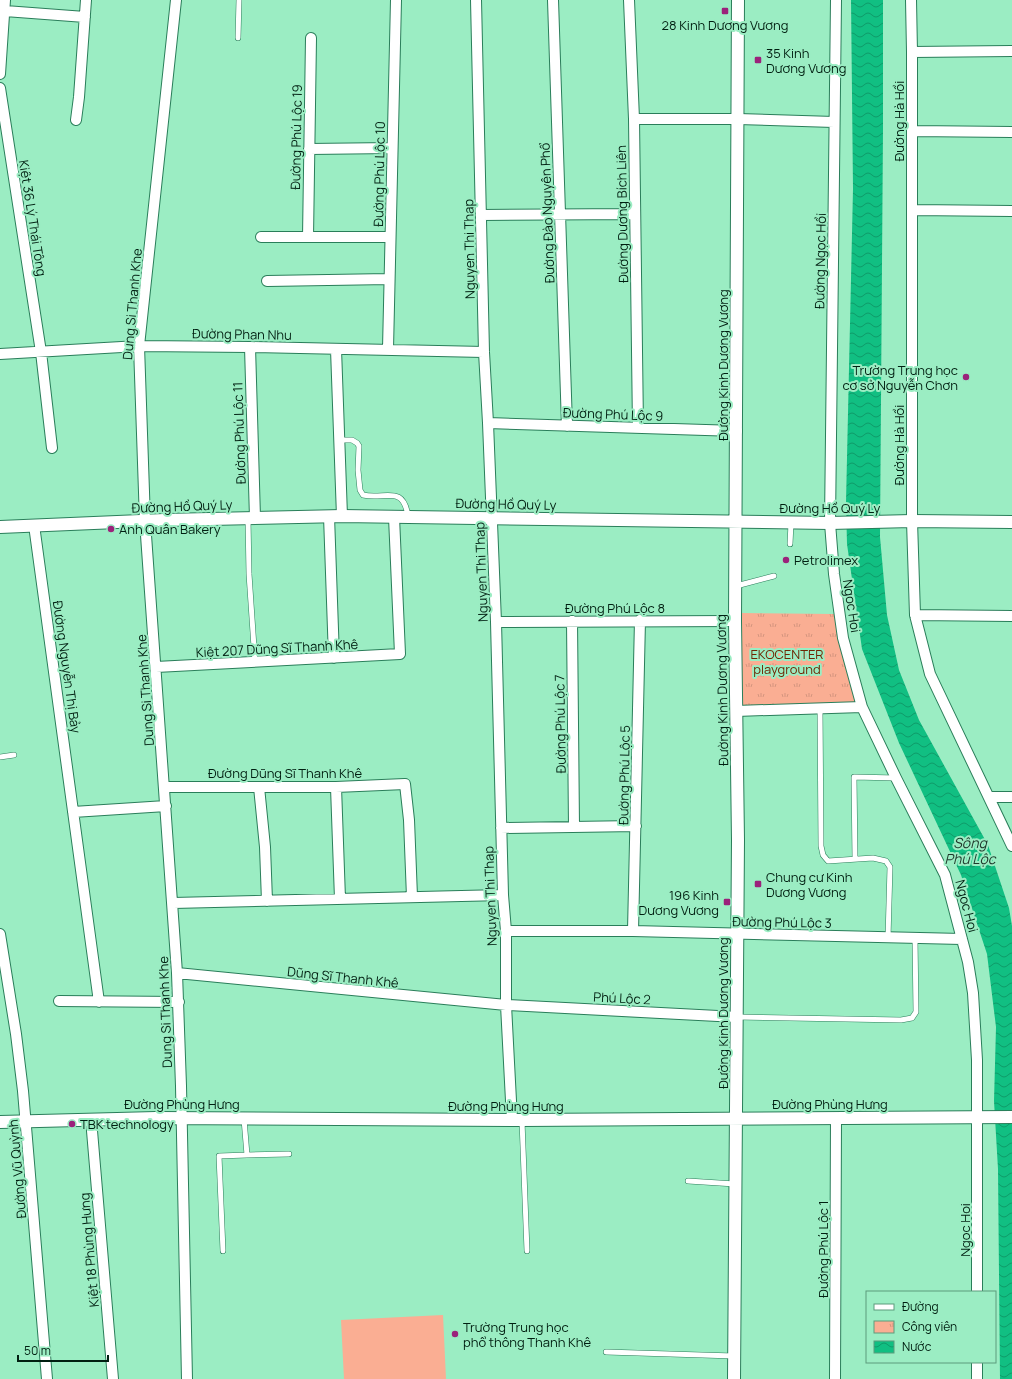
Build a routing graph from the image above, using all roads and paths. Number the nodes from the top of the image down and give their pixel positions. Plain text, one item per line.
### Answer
1 (5, 0) edge
2 (86, 0) edge
3 (176, 0) edge
4 (239, 0) edge
5 (396, 0) edge
6 (476, 0) edge
7 (553, 0) edge
8 (629, 0) edge
9 (738, 0) edge
10 (836, 0) edge
11 (911, 0) edge
12 (5, 11) junction
13 (85, 17) junction
14 (238, 38) dead end
15 (311, 38) dead end
16 (1012, 51) edge
17 (912, 52) junction
18 (0, 74) edge
19 (0, 88) edge
20 (634, 119) junction
21 (738, 119) junction
22 (76, 120) dead end
23 (834, 122) junction
24 (912, 131) junction
25 (1012, 132) edge
26 (392, 148) junction
27 (309, 149) junction
28 (912, 210) junction
29 (1012, 211) edge
30 (560, 214) junction
31 (635, 214) junction
32 (481, 215) junction
33 (261, 237) dead end
34 (308, 237) junction
35 (390, 237) junction
36 (389, 279) junction
37 (267, 281) dead end
38 (139, 346) junction
39 (250, 347) junction
40 (336, 349) junction
41 (388, 349) junction
42 (41, 352) junction
43 (484, 352) junction
44 (0, 354) edge
45 (488, 423) junction
46 (568, 426) junction
47 (638, 428) junction
48 (737, 431) junction
49 (339, 440) junction
50 (52, 448) dead end
51 (329, 516) junction
52 (342, 516) junction
53 (394, 517) junction
54 (409, 517) junction
55 (252, 518) junction
56 (492, 518) junction
57 (145, 520) junction
58 (912, 521) junction
59 (736, 522) junction
60 (1012, 522) edge
61 (791, 523) junction
62 (835, 523) junction
63 (34, 525) junction
64 (0, 526) edge
65 (790, 544) dead end
66 (774, 576) dead end
67 (735, 586) junction
68 (915, 615) junction
69 (1012, 616) edge
70 (640, 620) junction
71 (735, 620) junction
72 (572, 621) junction
73 (496, 622) junction
74 (334, 658) junction
75 (255, 662) junction
76 (156, 667) junction
77 (862, 707) junction
78 (820, 708) junction
79 (736, 711) junction
80 (14, 754) dead end
81 (0, 757) edge
82 (896, 778) junction
83 (165, 787) junction
84 (259, 787) junction
85 (336, 787) junction
86 (989, 797) junction
87 (1012, 797) edge
88 (166, 806) junction
89 (73, 812) junction
90 (636, 826) junction
91 (574, 827) junction
92 (501, 828) junction
93 (1012, 846) edge
94 (856, 859) junction
95 (503, 895) junction
96 (412, 897) junction
97 (340, 899) junction
98 (267, 901) junction
99 (173, 903) junction
100 (506, 931) junction
101 (633, 931) junction
102 (0, 934) edge
103 (737, 934) junction
104 (888, 938) junction
105 (915, 938) junction
106 (962, 939) junction
107 (177, 974) junction
108 (59, 1002) dead end
109 (99, 1002) junction
110 (178, 1002) junction
111 (506, 1006) junction
112 (737, 1017) junction
113 (182, 1118) junction
114 (244, 1118) junction
115 (836, 1118) junction
116 (978, 1118) junction
117 (1012, 1118) edge
118 (91, 1119) junction
119 (736, 1119) junction
120 (26, 1120) junction
121 (517, 1120) junction
122 (0, 1122) edge
123 (289, 1154) dead end
124 (246, 1155) junction
125 (688, 1181) dead end
126 (736, 1184) junction
127 (223, 1251) dead end
128 (527, 1251) dead end
129 (977, 1291) edge
130 (606, 1352) dead end
131 (734, 1356) junction
132 (977, 1363) edge
133 (47, 1379) edge
134 (113, 1379) edge
135 (187, 1379) edge
136 (734, 1379) edge
137 (835, 1379) edge
138 (977, 1379) edge

1 - 12 street
2 - 13 street
3 - 38 street, Dung Si Thanh Khe
4 - 14 lane
5 - 26 street, Đường Phú Lộc 10
6 - 32 street, Nguyen Thi Thap
7 - 30 street, Đường Đào Nguyên Phổ
8 - 20 street, Đường Dương Bích Liên
9 - 21 street, Đường Kinh Dương Vương
10 - 23 street, Đường Ngọc Hồi
11 - 17 street, Đường Hà Hồi
12 - 13 street
12 - 18 street
13 - 22 street
15 - 27 street, Đường Phú Lộc 19
16 - 17 street
17 - 24 street, Đường Hà Hồi
19 - 42 street, Kiệt 36 Lý Thái Tông
20 - 21 street
20 - 31 street, Đường Dương Bích Liên
21 - 23 street
21 - 48 street, Đường Kinh Dương Vương
23 - 62 street, Đường Ngọc Hồi
24 - 25 street
24 - 28 street, Đường Hà Hồi
26 - 27 street
26 - 35 street, Đường Phú Lộc 10
27 - 34 street, Đường Phú Lộc 19
28 - 29 street
28 - 58 street, Đường Hà Hồi
30 - 31 street
30 - 32 street
30 - 46 street, Đường Đào Nguyên Phổ
31 - 47 street, Đường Dương Bích Liên
32 - 43 street, Nguyen Thi Thap
33 - 34 street
34 - 35 street
35 - 36 street, Đường Phú Lộc 10
36 - 37 street
36 - 41 street, Đường Phú Lộc 10
38 - 39 street, Đường Phan Nhu
38 - 42 street, Đường Phan Nhu
38 - 57 street, Dung Si Thanh Khe
39 - 40 street, Đường Phan Nhu
39 - 55 street, Đường Phú Lộc 11
40 - 41 street, Đường Phan Nhu
40 - 49 street
41 - 43 street, Đường Phan Nhu
42 - 44 street, Đường Phan Nhu
42 - 50 street, Kiệt 36 Lý Thái Tông
43 - 45 street, Nguyen Thi Thap
45 - 46 street, Đường Phú Lộc 9
45 - 56 street, Nguyen Thi Thap
46 - 47 street, Đường Phú Lộc 9
47 - 48 street, Đường Phú Lộc 9
48 - 59 street, Đường Kinh Dương Vương
49 - 52 street
49 - 54 lane
51 - 52 street, Đường Hồ Quý Ly
51 - 55 street, Đường Hồ Quý Ly
51 - 74 street
52 - 53 street, Đường Hồ Quý Ly
53 - 54 street, Đường Hồ Quý Ly
53 - 74 street, Kiệt 207 Dũng Sĩ Thanh Khê
54 - 56 street, Đường Hồ Quý Ly
55 - 57 street, Đường Hồ Quý Ly
55 - 75 lane
56 - 59 street, Đường Hồ Quý Ly
56 - 73 street, Nguyen Thi Thap
57 - 63 street, Đường Hồ Quý Ly
57 - 76 street, Dung Si Thanh Khe
58 - 60 street, Đường Hồ Quý Ly
58 - 62 street, Đường Hồ Quý Ly
58 - 68 street, Đường Hà Hồi
59 - 61 street, Đường Hồ Quý Ly
59 - 67 street, Đường Kinh Dương Vương
61 - 62 street, Đường Hồ Quý Ly
61 - 65 lane
62 - 77 street, Ngoc Hoi
63 - 64 street, Đường Hồ Quý Ly
63 - 89 street, Đường Nguyễn Thị Bảy
66 - 67 lane
67 - 71 street, Đường Kinh Dương Vương
68 - 69 street
68 - 86 street, Đường Hà Hồi
70 - 71 street, Đường Phú Lộc 8
70 - 72 street, Đường Phú Lộc 8
70 - 90 street, Đường Phú Lộc 5
71 - 79 street, Đường Kinh Dương Vương
72 - 73 street, Đường Phú Lộc 8
72 - 91 street, Đường Phú Lộc 7
73 - 92 street, Nguyen Thi Thap
74 - 75 street, Kiệt 207 Dũng Sĩ Thanh Khê
75 - 76 street, Kiệt 207 Dũng Sĩ Thanh Khê
76 - 83 street, Dung Si Thanh Khe
77 - 78 street
77 - 82 street, Ngoc Hoi
78 - 79 street
78 - 94 lane
79 - 103 street, Đường Kinh Dương Vương
80 - 81 lane
82 - 94 lane
82 - 106 street, Ngoc Hoi
83 - 84 street, Đường Dũng Sĩ Thanh Khê
83 - 88 street, Dung Si Thanh Khe
84 - 85 street, Đường Dũng Sĩ Thanh Khê
84 - 98 street
85 - 96 street, Đường Dũng Sĩ Thanh Khê
85 - 97 street
86 - 87 street
86 - 93 street, Đường Hà Hồi
88 - 89 street
88 - 99 street, Dung Si Thanh Khe
89 - 109 street, Đường Nguyễn Thị Bảy
90 - 91 street
90 - 101 street, Đường Phú Lộc 5
91 - 92 street
92 - 95 street, Nguyen Thi Thap
94 - 104 lane
95 - 96 street
95 - 100 street, Nguyen Thi Thap
96 - 97 street
97 - 98 street
98 - 99 street
99 - 107 street, Dung Si Thanh Khe
100 - 101 street, Đường Phú Lộc 3
100 - 111 street, Nguyen Thi Thap
101 - 103 street, Đường Phú Lộc 3
102 - 120 street, Đường Vũ Quỳnh
103 - 104 street, Đường Phú Lộc 3
103 - 112 street, Đường Kinh Dương Vương
104 - 105 street, Đường Phú Lộc 3
105 - 106 street, Đường Phú Lộc 3
105 - 112 lane
106 - 116 street, Ngoc Hoi
107 - 110 street, Dung Si Thanh Khe
107 - 111 street, Dũng Sĩ Thanh Khê
108 - 109 street
109 - 110 street
110 - 113 street, Dung Si Thanh Khe
111 - 112 street, Phú Lộc 2
111 - 121 street, Nguyen Thi Thap
112 - 119 street, Đường Kinh Dương Vương
113 - 114 street, Đường Phùng Hưng
113 - 118 street, Đường Phùng Hưng
113 - 135 street, Dung Si Thanh Khe
114 - 121 street, Đường Phùng Hưng
114 - 124 lane
115 - 116 street, Đường Phùng Hưng
115 - 119 street, Đường Phùng Hưng
115 - 137 street, Đường Phú Lộc 1
116 - 117 street, Đường Phùng Hưng
116 - 129 street, Ngoc Hoi
118 - 120 street, Đường Phùng Hưng
118 - 134 street, Kiệt 18 Phùng Hưng
119 - 121 street, Đường Phùng Hưng
119 - 126 street, Đường Kinh Dương Vương
120 - 122 street, Đường Phùng Hưng
120 - 133 street, Đường Vũ Quỳnh
121 - 128 lane
123 - 124 lane
124 - 127 lane
125 - 126 lane
126 - 131 street, Đường Kinh Dương Vương
130 - 131 lane
131 - 136 street, Đường Kinh Dương Vương
132 - 138 street

